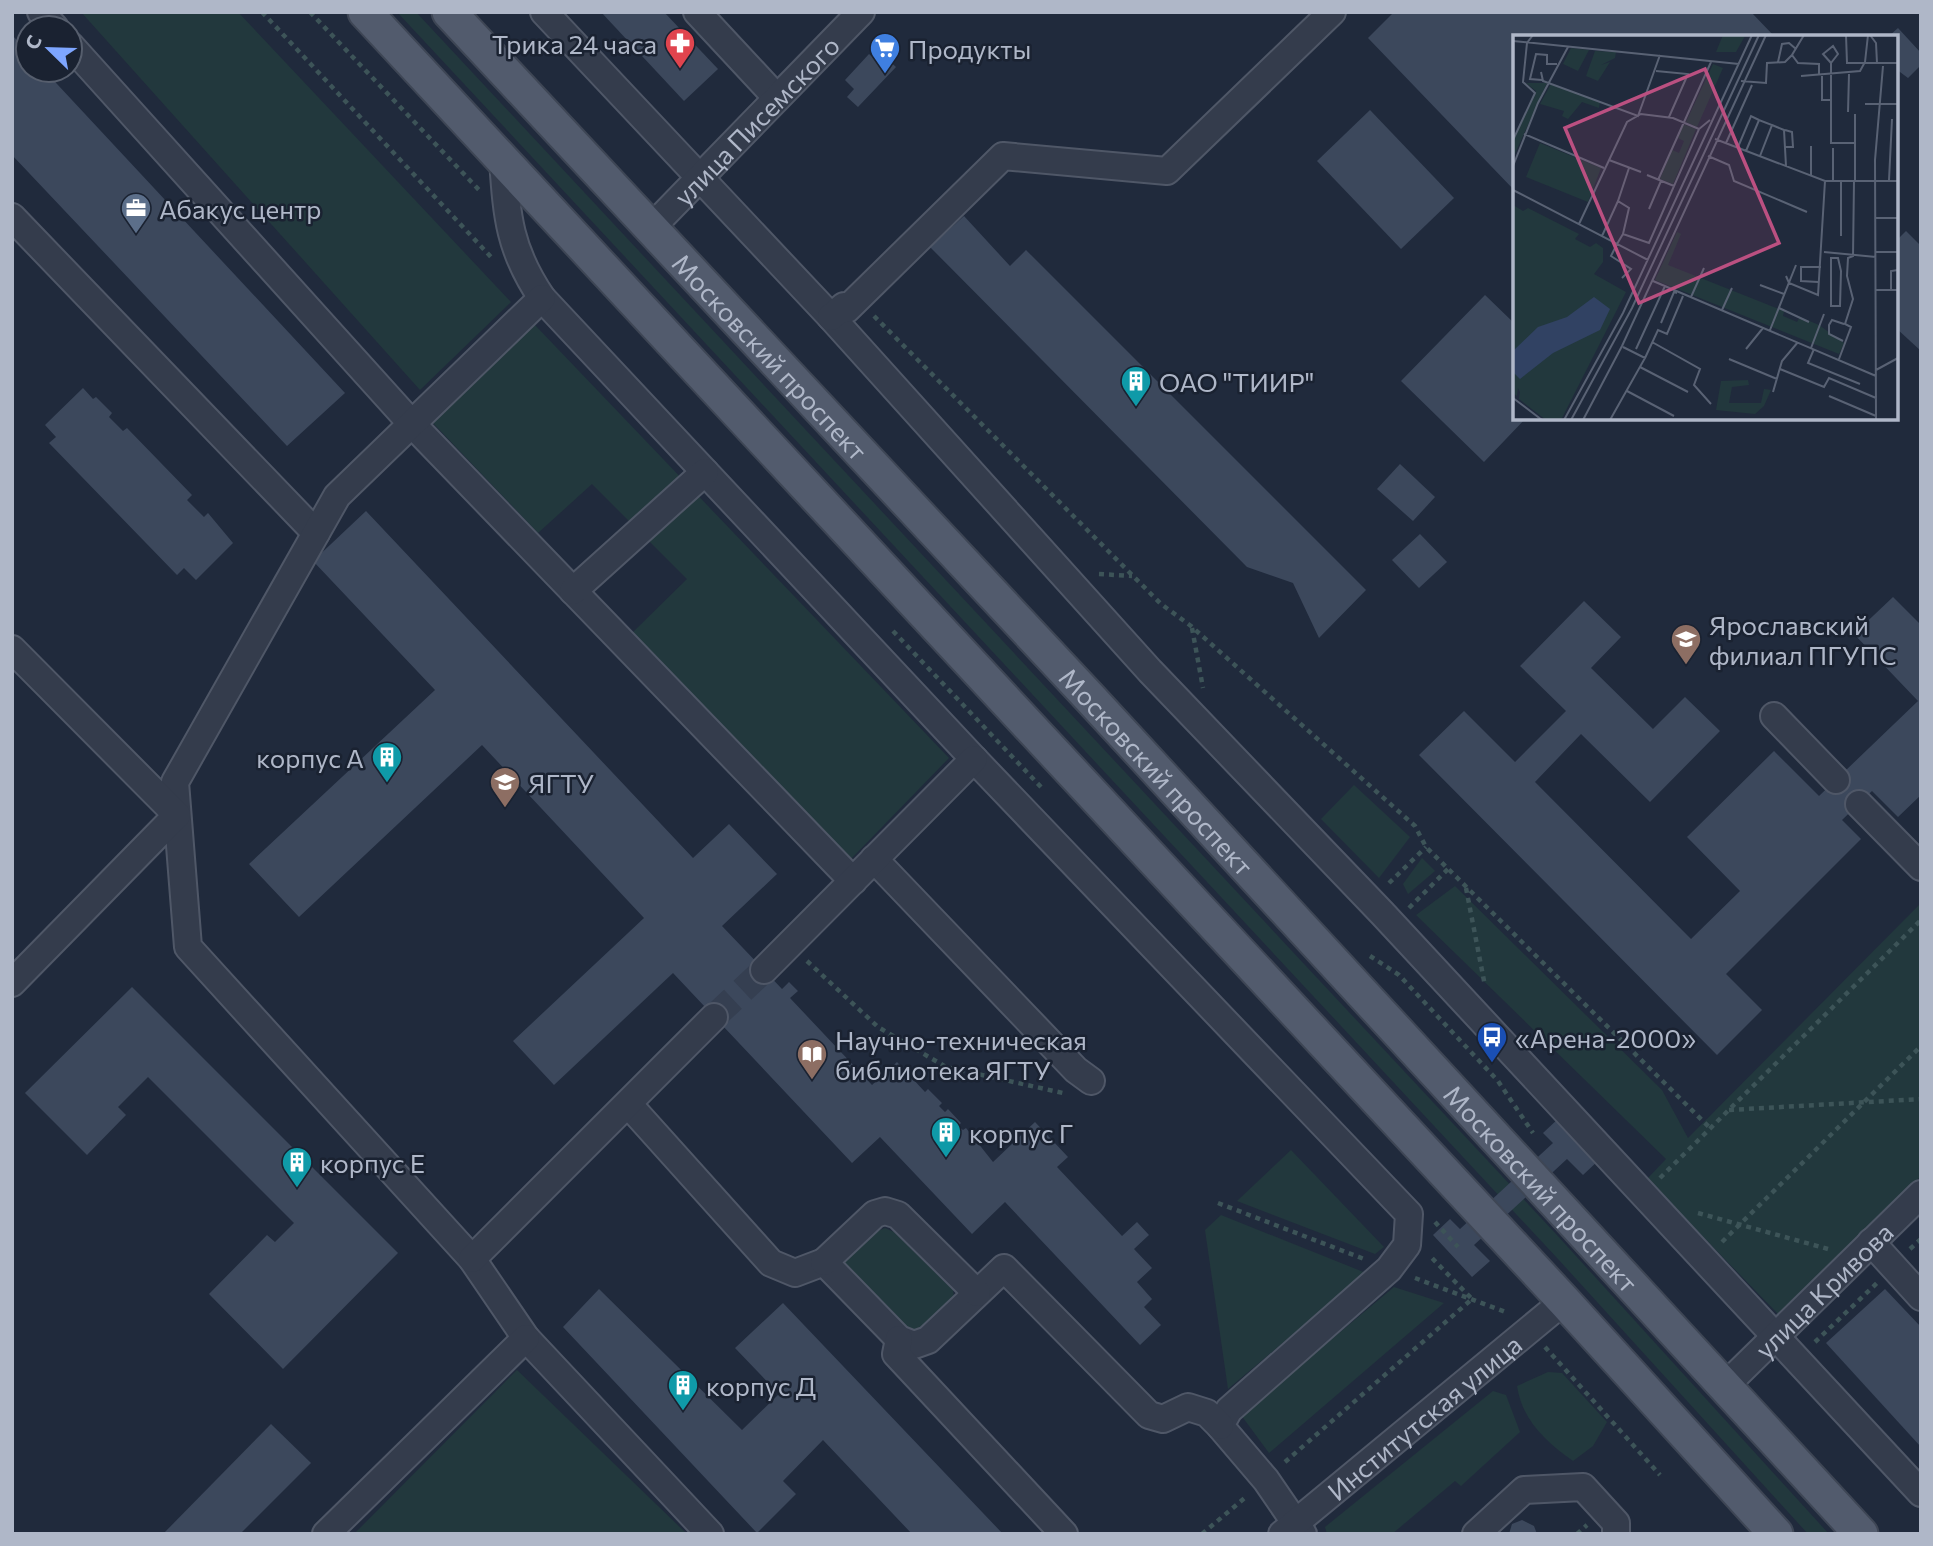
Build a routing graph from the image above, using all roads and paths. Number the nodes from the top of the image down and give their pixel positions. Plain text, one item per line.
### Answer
1 (365, 12) edge
2 (449, 12) edge
3 (544, 12) edge
4 (697, 12) edge
5 (861, 12) edge
6 (1332, 12) edge
7 (84, 61) edge
8 (778, 98) junction
9 (503, 160) junction
10 (700, 178) junction
11 (12, 217) edge
12 (650, 229) junction
13 (542, 298) junction
14 (857, 300) junction
15 (831, 317) junction
16 (412, 424) junction
17 (705, 472) junction
18 (316, 533) junction
19 (573, 591) junction
20 (1191, 626) junction
21 (12, 649) edge
22 (1774, 716) dead end
23 (1213, 737) junction
24 (974, 760) junction
25 (1836, 780) dead end
26 (1859, 804) dead end
27 (177, 815) junction
28 (1426, 847) junction
29 (874, 859) junction
30 (1921, 867) edge
31 (1448, 869) junction
32 (853, 881) junction
33 (1466, 887) junction
34 (1371, 901) junction
35 (1921, 920) edge
36 (1392, 924) junction
37 (789, 944) junction
38 (764, 970) tunnel mouth
39 (12, 983) edge
40 (714, 1017) tunnel mouth
41 (1495, 1036) junction
42 (1921, 1046) edge
43 (1091, 1081) joint
44 (1921, 1099) edge
45 (1863, 1103) junction
46 (629, 1105) junction
47 (1729, 1110) junction
48 (1710, 1128) junction
49 (1921, 1194) edge
50 (1647, 1197) junction
51 (1218, 1203) dead end
52 (1739, 1224) junction
53 (1441, 1227) dead end
54 (1921, 1239) edge
55 (1458, 1247) dead end
56 (1864, 1250) junction
57 (472, 1259) junction
58 (1706, 1259) junction
59 (824, 1262) junction
60 (1893, 1266) junction
61 (1389, 1269) junction
62 (977, 1293) junction
63 (1921, 1297) edge
64 (1564, 1301) junction
65 (1529, 1329) junction
66 (1776, 1334) junction
67 (526, 1338) junction
68 (899, 1339) junction
69 (1822, 1354) dead end
70 (1726, 1385) junction
71 (1220, 1426) junction
72 (1660, 1475) dead end
73 (1921, 1493) edge
74 (1293, 1530) edge
75 (326, 1534) edge
76 (710, 1534) edge
77 (1064, 1534) edge
78 (1476, 1534) edge
79 (1616, 1534) edge
80 (1776, 1534) edge
81 (1861, 1534) edge

1 - 9 main road
2 - 12 main road, Московский проспект
3 - 10 street
4 - 8 street
5 - 8 street, улица Писемского
6 - 14 street
7 - 16 street
8 - 10 street, улица Писемского
9 - 13 street
9 - 64 main road
10 - 12 street, улица Писемского
10 - 15 street
11 - 18 street
12 - 70 main road, Московский проспект
13 - 16 street
13 - 17 street
14 - 15 street
14 - 20 path
15 - 23 street
16 - 18 street
16 - 19 street
17 - 19 street
17 - 24 street
18 - 27 street
19 - 32 street
20 - 23 path
20 - 28 path
21 - 27 street
22 - 25 street
23 - 34 street
24 - 29 street
24 - 61 street
26 - 30 street
27 - 39 street
27 - 57 street
28 - 31 path
28 - 34 path
29 - 32 street
29 - 43 street
31 - 33 path
31 - 36 path
32 - 37 street
33 - 41 path
33 - 48 path
34 - 36 street
35 - 47 path
36 - 41 street
37 - 38 street
37 - 43 path
40 - 46 street
41 - 50 street
42 - 45 path
44 - 45 path
45 - 47 path
45 - 52 path
46 - 57 street
46 - 59 street
47 - 48 path
48 - 50 path
49 - 56 street, улица Кривова
50 - 52 path
50 - 58 street
51 - 61 path
52 - 56 path
52 - 58 path
53 - 55 path
54 - 60 path
56 - 60 street
56 - 66 street, улица Кривова
57 - 67 street
58 - 66 street
59 - 62 street
59 - 68 street
60 - 63 street
60 - 69 path
61 - 65 path
61 - 71 street
62 - 68 street
62 - 71 street
64 - 65 street, Институтская улица
64 - 80 main road
65 - 72 path
65 - 74 street, Институтская улица
66 - 70 street, улица Кривова
66 - 73 street
67 - 75 street
67 - 76 street
68 - 77 street
70 - 81 main road, Московский проспект
71 - 74 street
78 - 79 street

